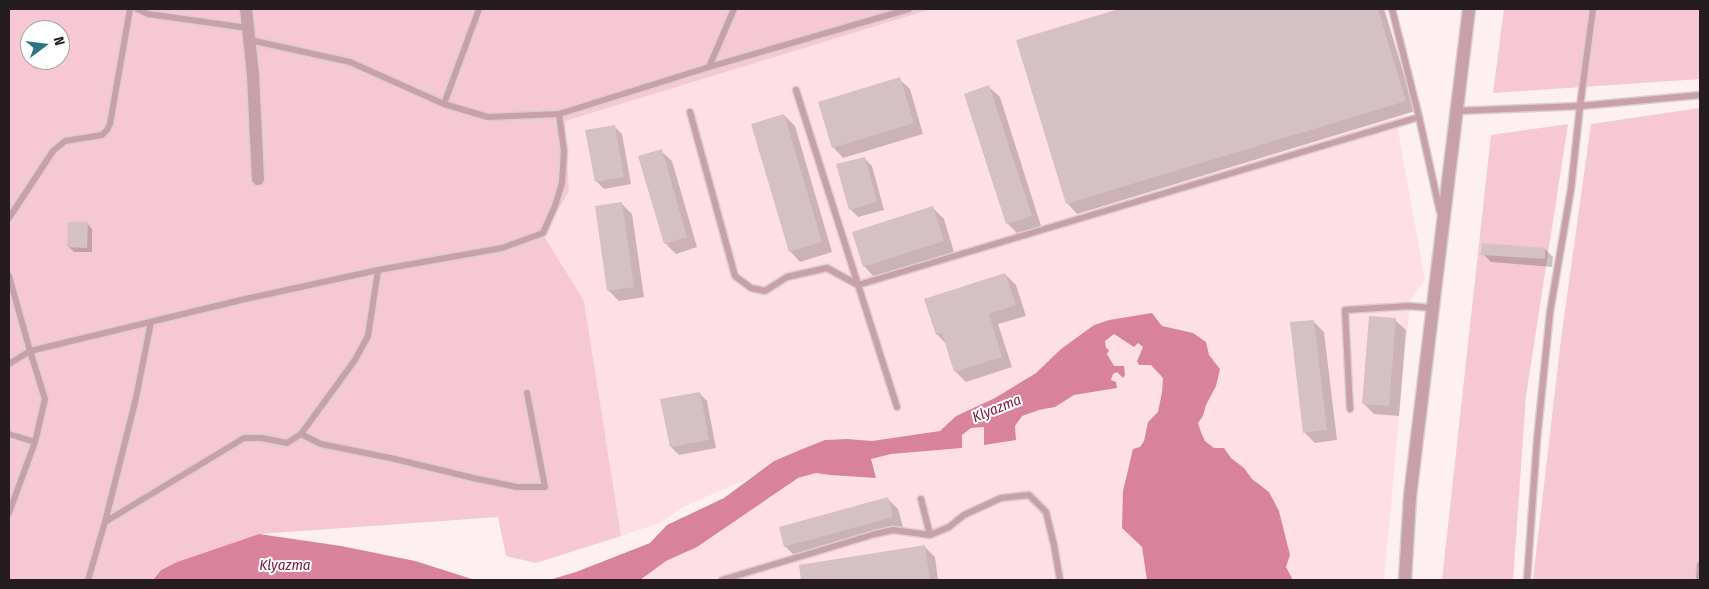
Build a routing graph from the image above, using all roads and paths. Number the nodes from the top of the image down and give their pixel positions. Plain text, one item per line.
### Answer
1 (130, 9) edge
2 (136, 9) edge
3 (246, 9) edge
4 (478, 9) edge
5 (734, 9) edge
6 (909, 9) edge
7 (1392, 9) edge
8 (1469, 9) edge
9 (1593, 9) edge
10 (249, 34) junction
11 (709, 67) junction
12 (796, 90) dead end
13 (1700, 95) edge
14 (444, 104) junction
15 (1580, 106) junction
16 (1456, 111) junction
17 (690, 112) dead end
18 (559, 114) junction
19 (1419, 117) junction
20 (258, 179) dead end
21 (9, 218) edge
22 (1443, 225) junction
23 (378, 270) junction
24 (9, 276) edge
25 (858, 285) junction
26 (1433, 308) junction
27 (151, 322) junction
28 (30, 352) junction
29 (9, 364) edge
30 (527, 393) dead end
31 (896, 407) dead end
32 (1350, 409) dead end
33 (9, 434) edge
34 (301, 434) junction
35 (35, 442) junction
36 (921, 499) dead end
37 (9, 513) edge
38 (105, 522) junction
39 (930, 535) junction
40 (1700, 565) edge
41 (88, 580) edge
42 (722, 580) edge
43 (1060, 580) edge
44 (1405, 580) edge
45 (1527, 580) edge
46 (1699, 580) edge

1 - 21 lane
2 - 10 lane
3 - 10 street
4 - 14 lane
5 - 11 lane
6 - 11 lane
7 - 19 lane
8 - 16 street
9 - 15 lane
10 - 14 lane
10 - 20 street
11 - 18 lane
12 - 25 lane
13 - 15 lane
14 - 18 lane
15 - 16 lane
15 - 45 lane
16 - 22 street
17 - 25 lane
18 - 23 lane
19 - 22 lane
19 - 25 lane
22 - 26 street
23 - 27 lane
23 - 34 lane
24 - 28 lane
25 - 31 lane
26 - 32 lane
26 - 44 street
27 - 28 lane
27 - 38 lane
28 - 29 lane
28 - 35 lane
30 - 34 lane
33 - 35 lane
34 - 38 lane
35 - 37 lane
36 - 39 lane
38 - 41 lane
39 - 42 lane
39 - 43 lane
40 - 46 lane

